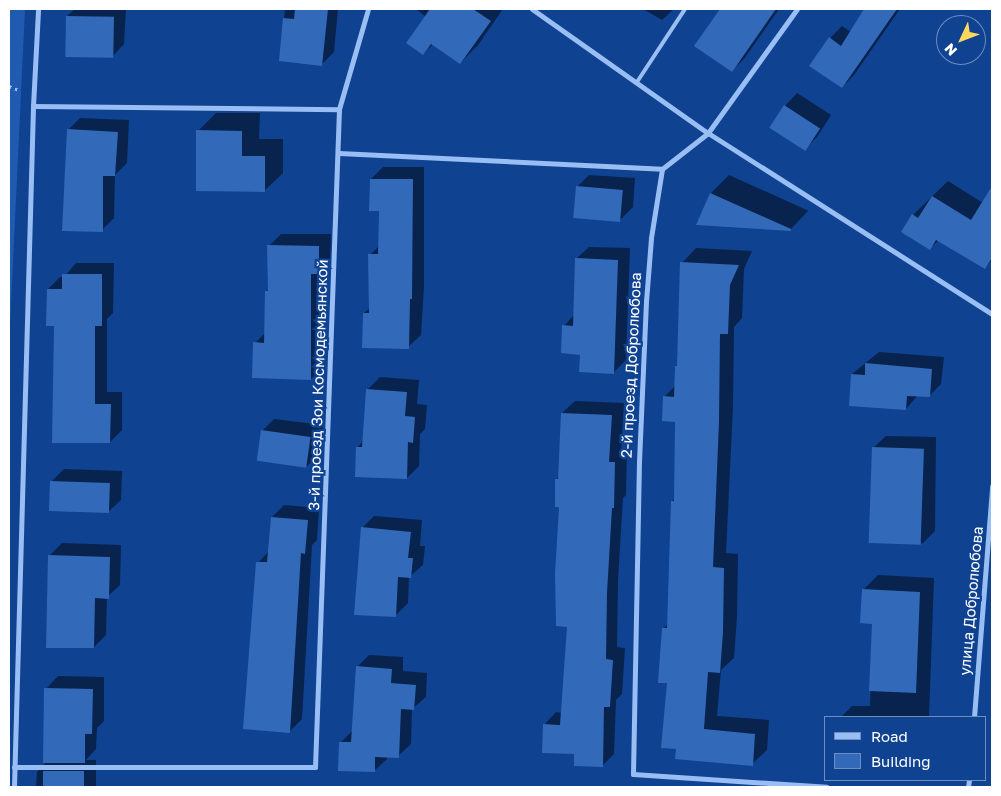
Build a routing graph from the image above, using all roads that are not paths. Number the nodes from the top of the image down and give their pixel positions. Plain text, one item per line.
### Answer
1 (38, 9) edge
2 (368, 9) edge
3 (532, 9) edge
4 (685, 9) edge
5 (797, 9) edge
6 (636, 82) junction
7 (33, 106) junction
8 (339, 109) junction
9 (708, 133) junction
10 (339, 153) junction
11 (662, 169) junction
12 (992, 314) edge
13 (992, 486) edge
14 (974, 716) edge
15 (14, 767) junction
16 (14, 787) edge
17 (827, 787) edge

1 - 7 street
2 - 8 street, 3-й проезд Зои Космодемьянской
3 - 6 street
4 - 6 lane
5 - 9 street
6 - 9 street
7 - 8 street
7 - 15 street
8 - 10 street, 3-й проезд Зои Космодемьянской
9 - 11 street
9 - 12 street
10 - 11 street
10 - 15 street, 3-й проезд Зои Космодемьянской
11 - 17 street, 2-й проезд Добролюбова
13 - 14 street, улица Добролюбова
15 - 16 street

